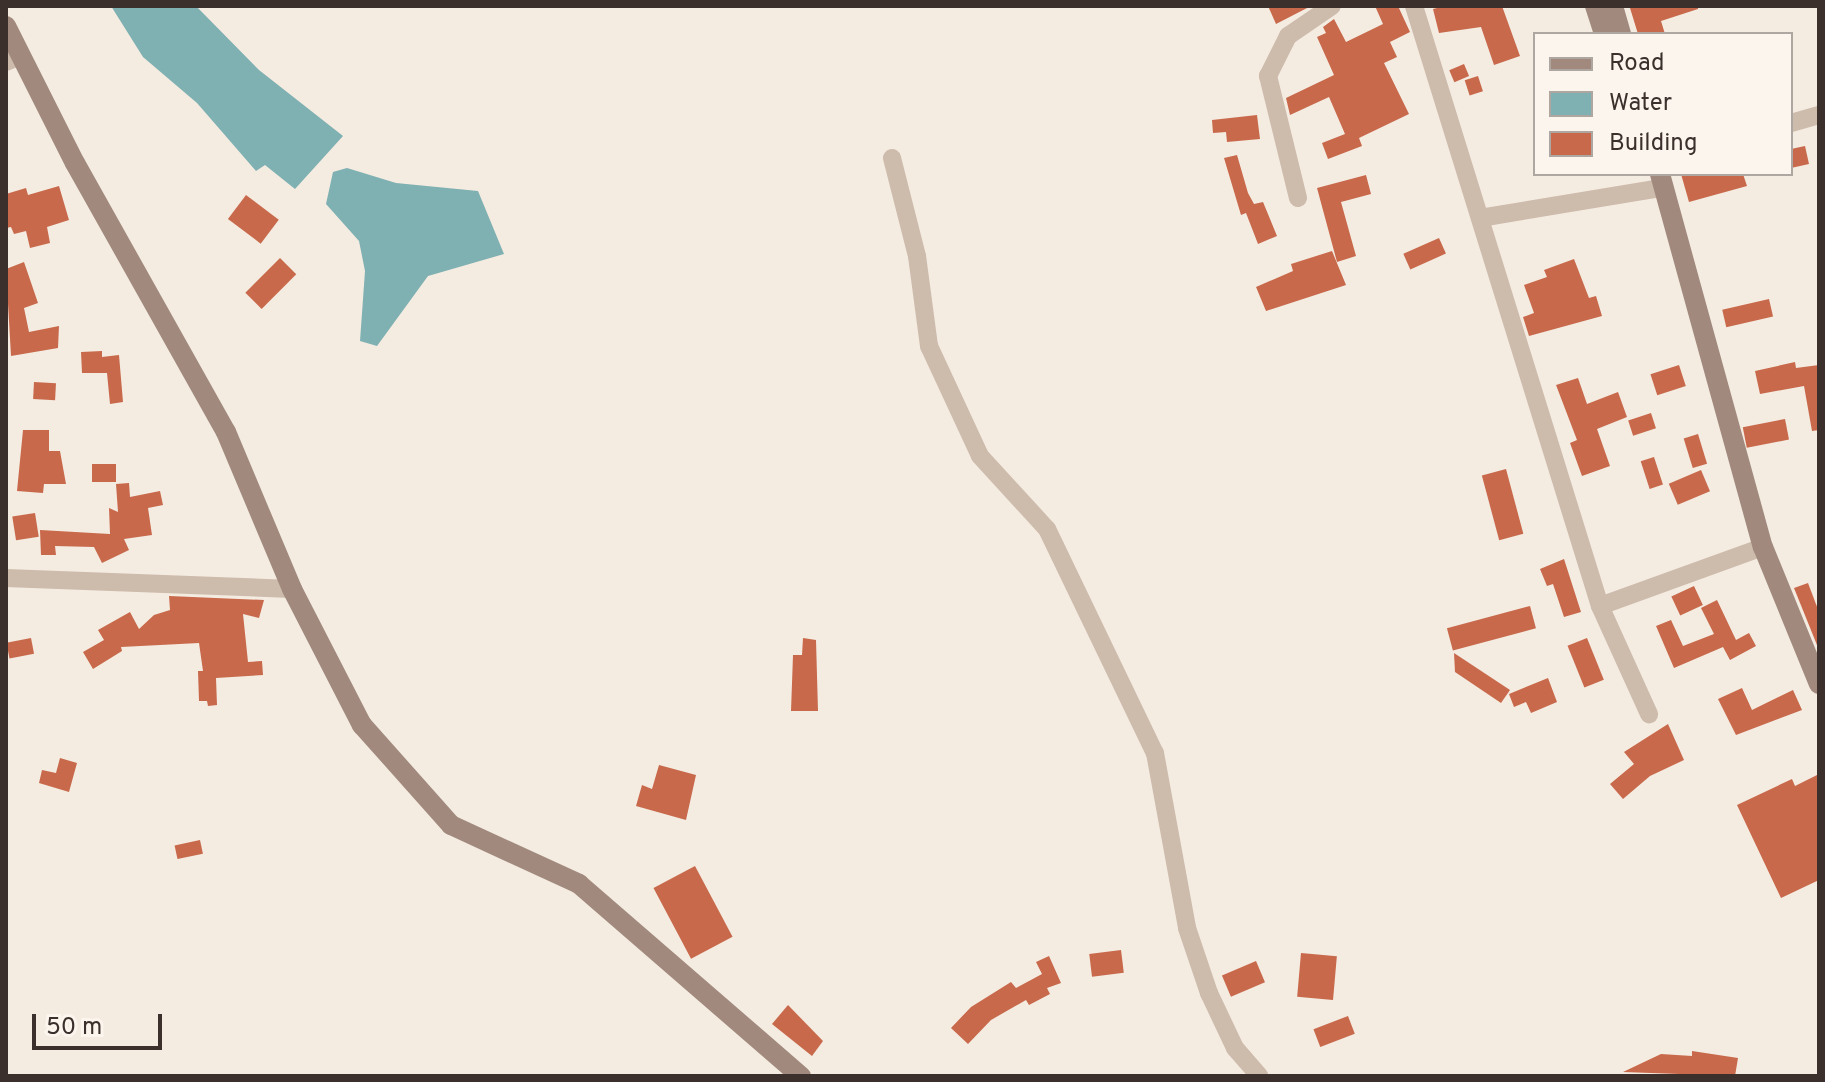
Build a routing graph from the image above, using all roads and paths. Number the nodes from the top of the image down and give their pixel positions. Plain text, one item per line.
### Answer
1 (1332, 6) edge
2 (1414, 6) edge
3 (1595, 6) edge
4 (1613, 6) edge
5 (6, 26) edge
6 (1603, 32) edge
7 (1620, 32) edge
8 (14, 59) edge
9 (1819, 115) edge
10 (1793, 122) edge
11 (892, 158) dead end
12 (1658, 179) edge
13 (1298, 198) dead end
14 (1480, 218) junction
15 (1763, 547) junction
16 (6, 578) edge
17 (292, 589) junction
18 (1600, 606) junction
19 (1819, 684) edge
20 (1649, 714) dead end
21 (801, 1076) edge
22 (1259, 1076) edge

1 - 13 street
2 - 14 street
3 - 6 main road
4 - 7 main road
5 - 8 main road
8 - 17 main road
9 - 10 street
11 - 22 street
12 - 14 street
12 - 15 main road
14 - 18 street
15 - 18 street
15 - 19 main road
16 - 17 street
17 - 21 main road
18 - 20 street

